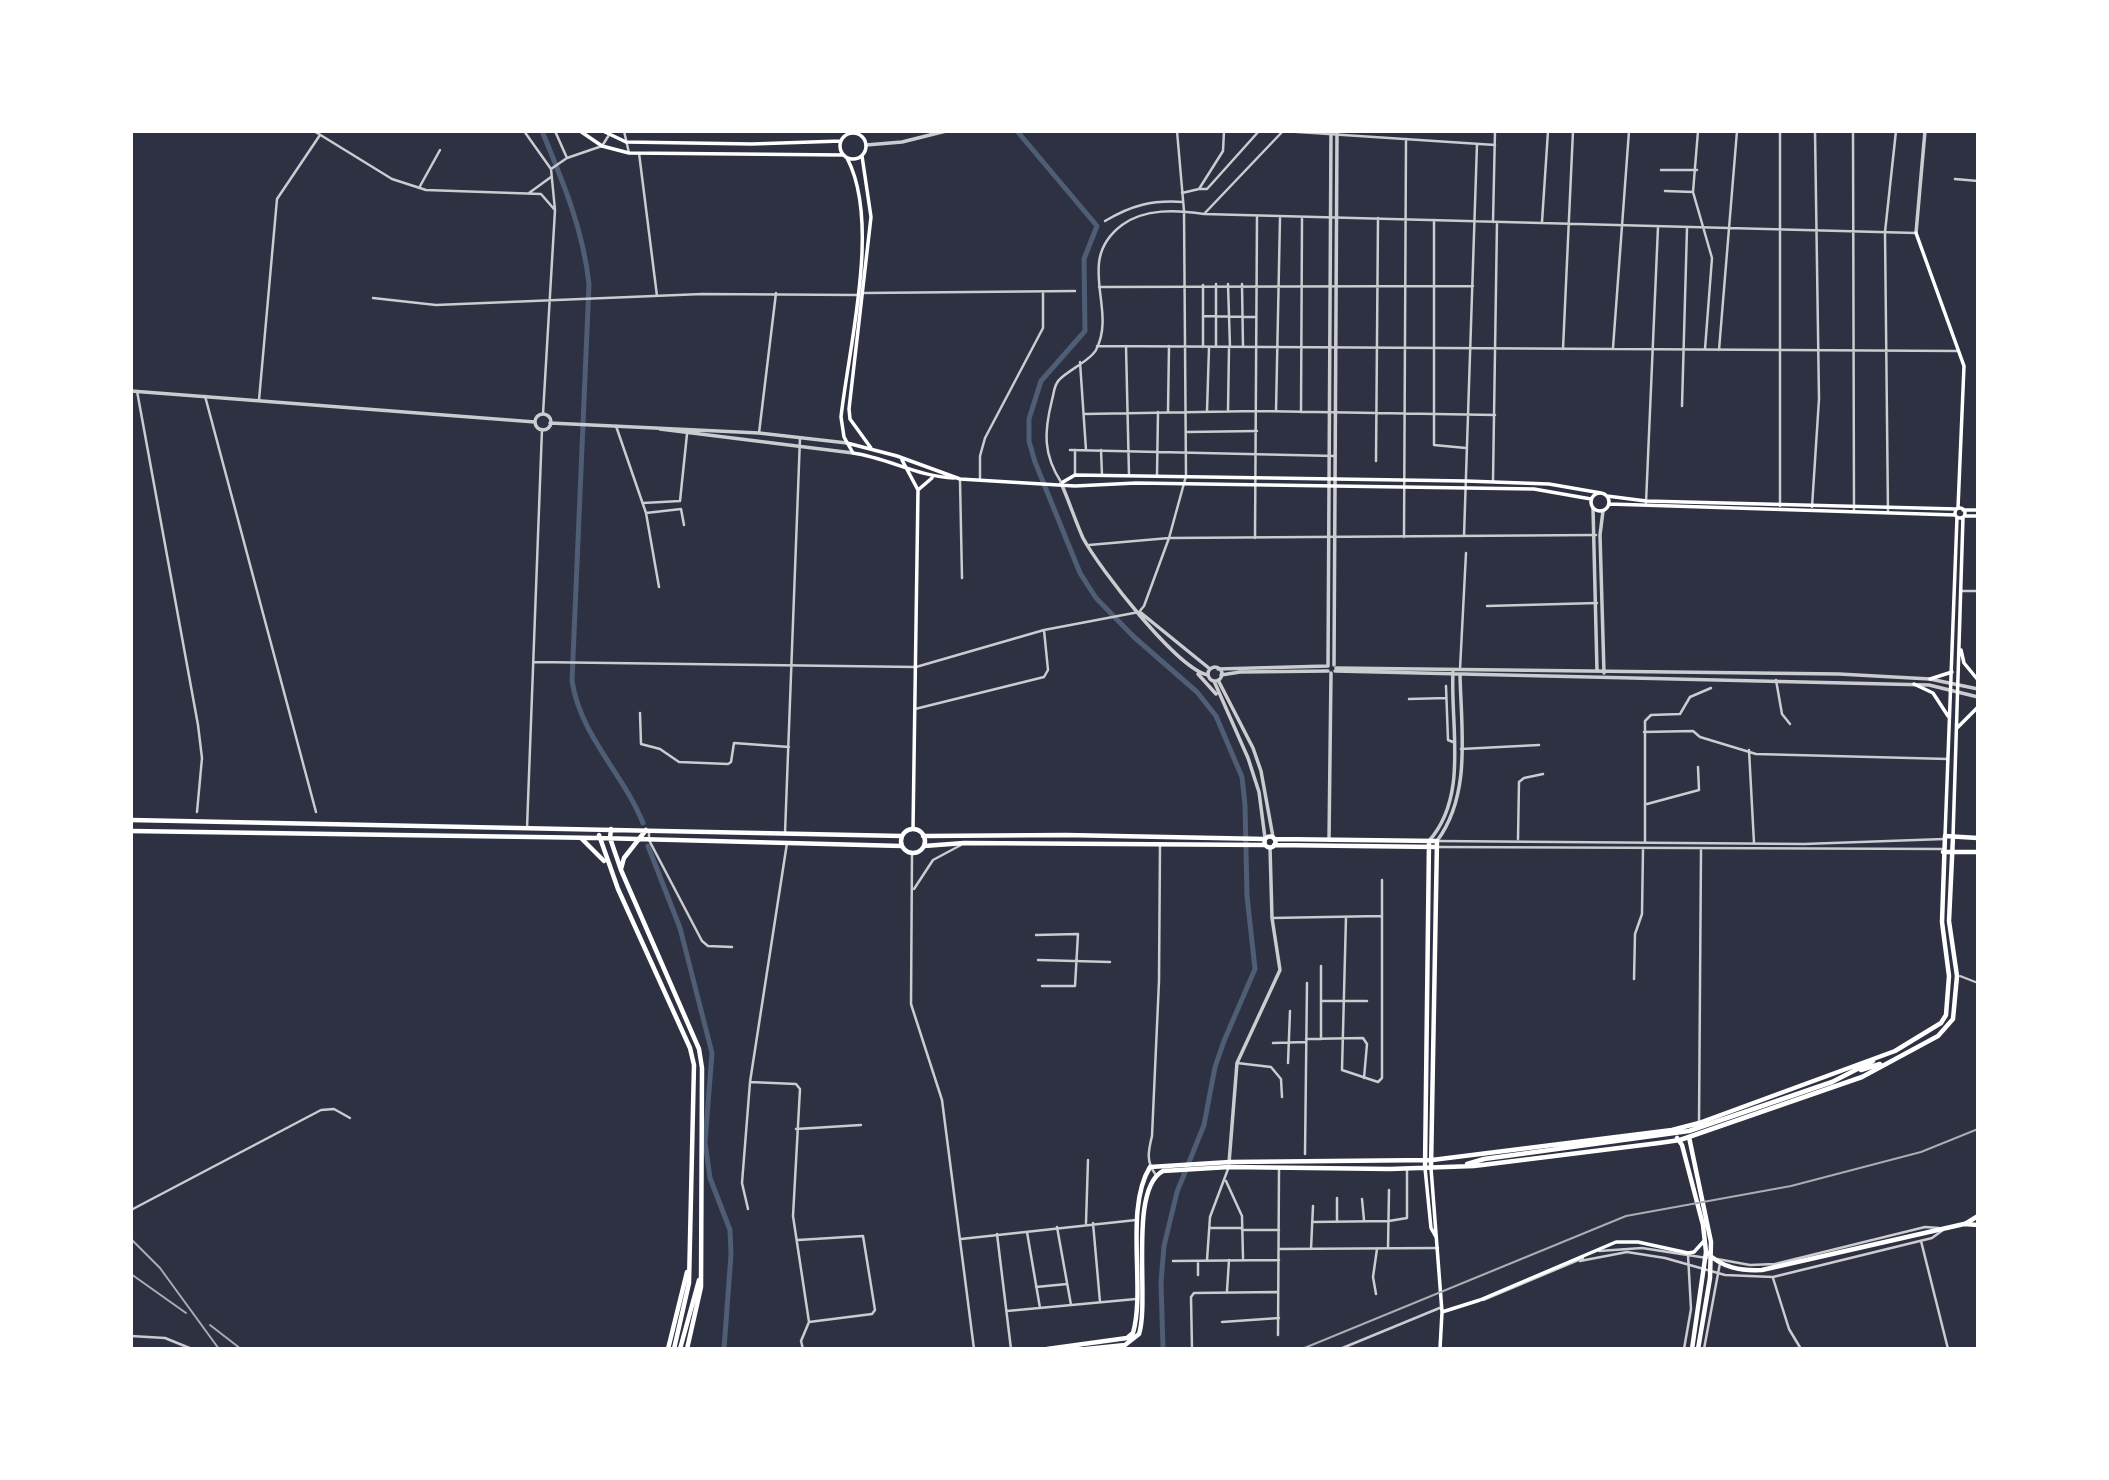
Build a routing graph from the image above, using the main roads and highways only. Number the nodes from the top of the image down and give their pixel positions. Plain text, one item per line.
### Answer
1 (580, 131) edge
2 (603, 131) edge
3 (852, 132) edge
4 (862, 134) edge
5 (841, 141) junction
6 (845, 156) junction
7 (862, 156) junction
8 (1916, 233) road end
9 (847, 443) junction
10 (873, 449) junction
11 (901, 458) junction
12 (906, 468) junction
13 (943, 473) junction
14 (932, 477) junction
15 (960, 479) junction
16 (1061, 483) junction
17 (918, 490) junction
18 (1601, 493) junction
19 (1607, 496) junction
20 (1591, 499) junction
21 (1646, 504) junction
22 (1609, 505) junction
23 (1960, 509) junction
24 (1978, 510) edge
25 (1960, 516) junction
26 (1978, 516) edge
27 (1960, 644) junction
28 (1952, 672) junction
29 (1930, 679) road end
30 (1978, 680) edge
31 (1913, 684) road end
32 (1978, 707) edge
33 (1950, 718) junction
34 (1956, 729) junction
35 (131, 820) edge
36 (597, 829) junction
37 (611, 829) junction
38 (648, 829) junction
39 (913, 830) junction
40 (131, 831) edge
41 (1034, 835) junction
42 (902, 836) junction
43 (923, 836) junction
44 (580, 837) junction
45 (1944, 837) junction
46 (1953, 837) junction
47 (599, 838) junction
48 (610, 838) junction
49 (1978, 838) edge
50 (638, 839) junction
51 (1270, 841) junction
52 (1429, 841) junction
53 (1035, 844) junction
54 (1437, 844) junction
55 (902, 846) junction
56 (924, 846) junction
57 (1427, 847) junction
58 (1943, 851) junction
59 (1951, 852) junction
60 (1978, 852) edge
61 (611, 870) junction
62 (621, 870) junction
63 (1883, 1055) junction
64 (1887, 1062) junction
65 (1853, 1072) junction
66 (1693, 1130) junction
67 (1670, 1135) junction
68 (1464, 1156) junction
69 (1484, 1159) junction
70 (1425, 1160) junction
71 (1432, 1160) junction
72 (1229, 1164) junction
73 (1465, 1166) junction
74 (1428, 1168) junction
75 (1978, 1216) edge
76 (1964, 1224) junction
77 (1978, 1226) edge
78 (1705, 1239) junction
79 (1709, 1254) junction
80 (689, 1268) junction
81 (699, 1279) junction
82 (1442, 1310) junction
83 (667, 1349) edge
84 (674, 1349) edge
85 (680, 1349) edge
86 (687, 1349) edge
87 (1046, 1349) edge
88 (1086, 1349) edge
89 (1440, 1349) edge
90 (1692, 1349) edge
91 (1698, 1349) edge

1 - 6 main road
2 - 5 main road
3 - 4 main road
3 - 5 main road
4 - 7 main road
5 - 6 main road
6 - 7 main road
6 - 9 main road
7 - 10 main road
8 - 23 main road
9 - 10 main road
9 - 12 main road
10 - 11 main road
11 - 12 main road
11 - 13 main road
12 - 14 main road
12 - 17 main road
13 - 14 main road
13 - 15 main road
14 - 15 main road
14 - 17 main road
15 - 16 main road
16 - 18 main road
16 - 20 main road
17 - 39 main road
18 - 19 main road
18 - 20 main road
19 - 21 main road
19 - 22 main road
20 - 22 main road
21 - 22 main road
21 - 23 main road
21 - 25 main road
23 - 24 main road
23 - 25 main road
23 - 25 main road
25 - 26 main road
25 - 27 main road
25 - 28 main road
27 - 30 main road
27 - 34 main road
28 - 29 main road
28 - 33 main road
31 - 33 main road
32 - 34 main road
33 - 45 main road
34 - 46 main road
35 - 36 main road
36 - 37 main road
36 - 47 main road
37 - 38 main road
37 - 48 main road
38 - 42 main road
38 - 50 main road
39 - 42 main road
39 - 43 main road
40 - 44 main road
41 - 43 main road
41 - 51 main road
41 - 53 main road
42 - 55 main road
43 - 56 main road
44 - 47 main road
44 - 61 main road
45 - 46 main road
45 - 58 main road
46 - 49 main road
46 - 59 main road
47 - 48 main road
47 - 61 main road
48 - 50 main road
48 - 62 main road
50 - 55 main road
50 - 62 main road
51 - 52 main road
51 - 53 main road
51 - 57 main road
52 - 54 main road
52 - 57 main road
53 - 56 main road
54 - 57 main road
54 - 71 main road
55 - 56 main road
57 - 70 main road
58 - 59 main road
58 - 63 main road
59 - 60 main road
59 - 64 main road
61 - 80 main road
62 - 81 main road
63 - 65 main road
63 - 68 main road
64 - 65 main road
64 - 73 main road
65 - 66 main road
66 - 67 main road
66 - 79 main road
67 - 69 main road
67 - 78 main road
68 - 69 main road
68 - 71 main road
69 - 73 main road
70 - 71 main road
70 - 72 main road
70 - 74 main road
71 - 74 main road
72 - 74 main road
72 - 87 main road
72 - 88 main road
73 - 74 main road
74 - 82 main road
75 - 76 main road
76 - 77 main road
76 - 79 main road
78 - 79 main road
78 - 82 main road
79 - 90 main road
79 - 91 main road
80 - 83 main road
80 - 84 main road
81 - 85 main road
81 - 86 main road
82 - 89 main road

